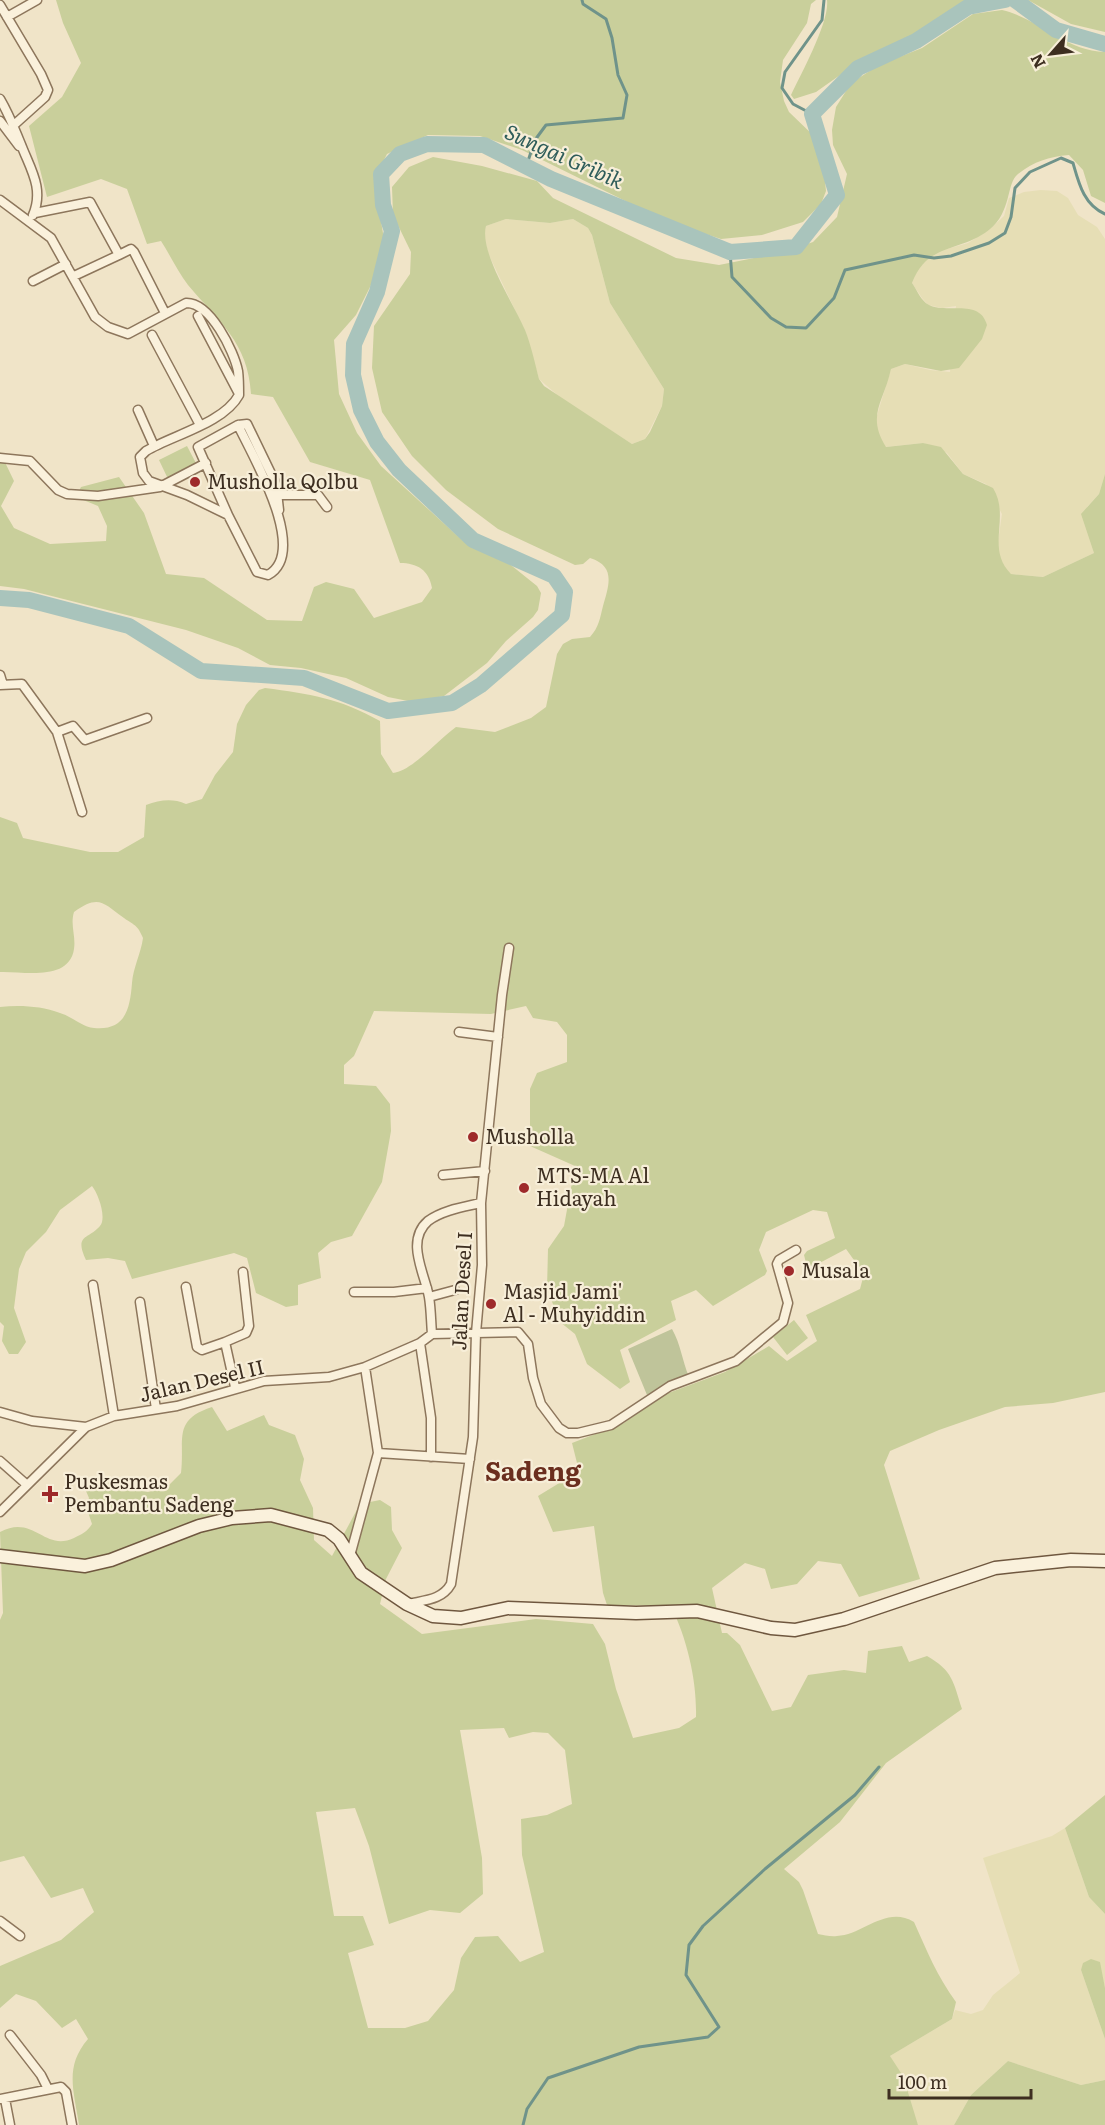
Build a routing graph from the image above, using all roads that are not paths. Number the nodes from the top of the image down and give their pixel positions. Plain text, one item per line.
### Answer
1 (37, 0) edge
2 (0, 6) edge
3 (7, 17) junction
4 (0, 99) edge
5 (0, 121) edge
6 (15, 124) junction
7 (22, 148) junction
8 (0, 200) edge
9 (35, 213) junction
10 (29, 222) junction
11 (119, 255) junction
12 (66, 264) junction
13 (74, 276) junction
14 (33, 281) dead end
15 (165, 313) junction
16 (198, 316) dead end
17 (152, 335) dead end
18 (239, 395) junction
19 (138, 411) dead end
20 (200, 424) junction
21 (238, 425) junction
22 (154, 446) junction
23 (0, 458) edge
24 (206, 463) junction
25 (160, 487) junction
26 (279, 495) junction
27 (327, 507) dead end
28 (279, 513) junction
29 (228, 515) junction
30 (0, 675) edge
31 (2, 685) edge
32 (147, 718) dead end
33 (57, 732) junction
34 (82, 812) dead end
35 (509, 948) dead end
36 (459, 1032) dead end
37 (498, 1037) junction
38 (485, 1171) junction
39 (443, 1175) dead end
40 (481, 1203) junction
41 (796, 1250) dead end
42 (243, 1272) dead end
43 (93, 1285) dead end
44 (186, 1287) dead end
45 (455, 1290) dead end
46 (354, 1292) dead end
47 (428, 1293) junction
48 (140, 1302) dead end
49 (476, 1333) junction
50 (432, 1334) junction
51 (225, 1342) junction
52 (420, 1343) junction
53 (365, 1367) junction
54 (235, 1387) junction
55 (156, 1409) junction
56 (0, 1412) edge
57 (114, 1416) junction
58 (86, 1427) junction
59 (378, 1453) junction
60 (431, 1457) junction
61 (470, 1459) junction
62 (0, 1461) edge
63 (26, 1484) junction
64 (0, 1512) edge
65 (0, 1556) edge
66 (350, 1556) junction
67 (1105, 1561) edge
68 (407, 1604) junction
69 (0, 1921) edge
70 (20, 1936) dead end
71 (10, 2035) dead end
72 (48, 2089) junction
73 (2, 2099) edge
74 (10, 2125) edge
75 (72, 2125) edge

1 - 3 street
2 - 3 street
3 - 6 street
4 - 6 street
5 - 7 street
6 - 7 street
7 - 9 street
8 - 10 street
9 - 10 street
9 - 11 street
10 - 12 street
11 - 13 street
11 - 15 street
12 - 13 street
12 - 14 street
13 - 15 street
15 - 18 street
16 - 18 street
17 - 20 street
18 - 20 street
19 - 22 street
20 - 22 street
21 - 24 street
21 - 26 street
21 - 28 street
22 - 25 street
23 - 25 street
24 - 25 street
24 - 29 street
25 - 29 street
26 - 27 street
26 - 28 street
28 - 29 street
30 - 31 street
31 - 33 street
32 - 33 street
33 - 34 street
35 - 37 street, Jalan Desel I
36 - 37 street
37 - 38 street, Jalan Desel I
38 - 39 street
38 - 40 street, Jalan Desel I
40 - 47 street
40 - 49 street, Jalan Desel I
41 - 49 street
42 - 51 street
43 - 57 street
44 - 51 street
45 - 47 street
46 - 47 street
47 - 50 street
48 - 55 street
49 - 50 street
49 - 61 street, Jalan Desel I
50 - 52 street, Jalan Desel II
51 - 54 street
52 - 53 street, Jalan Desel II
52 - 60 street
53 - 54 street, Jalan Desel II
53 - 59 street
54 - 55 street, Jalan Desel II
55 - 57 street, Jalan Desel II
56 - 58 street
57 - 58 street, Jalan Desel II
58 - 63 street, Jalan Desel II
59 - 60 street
59 - 66 street
60 - 61 street
61 - 68 street, Jalan Desel I
62 - 63 street
63 - 64 street, Jalan Desel II
65 - 66 main road
66 - 68 main road
67 - 68 main road
69 - 70 street
71 - 72 street
72 - 73 street
72 - 75 street
73 - 74 street

